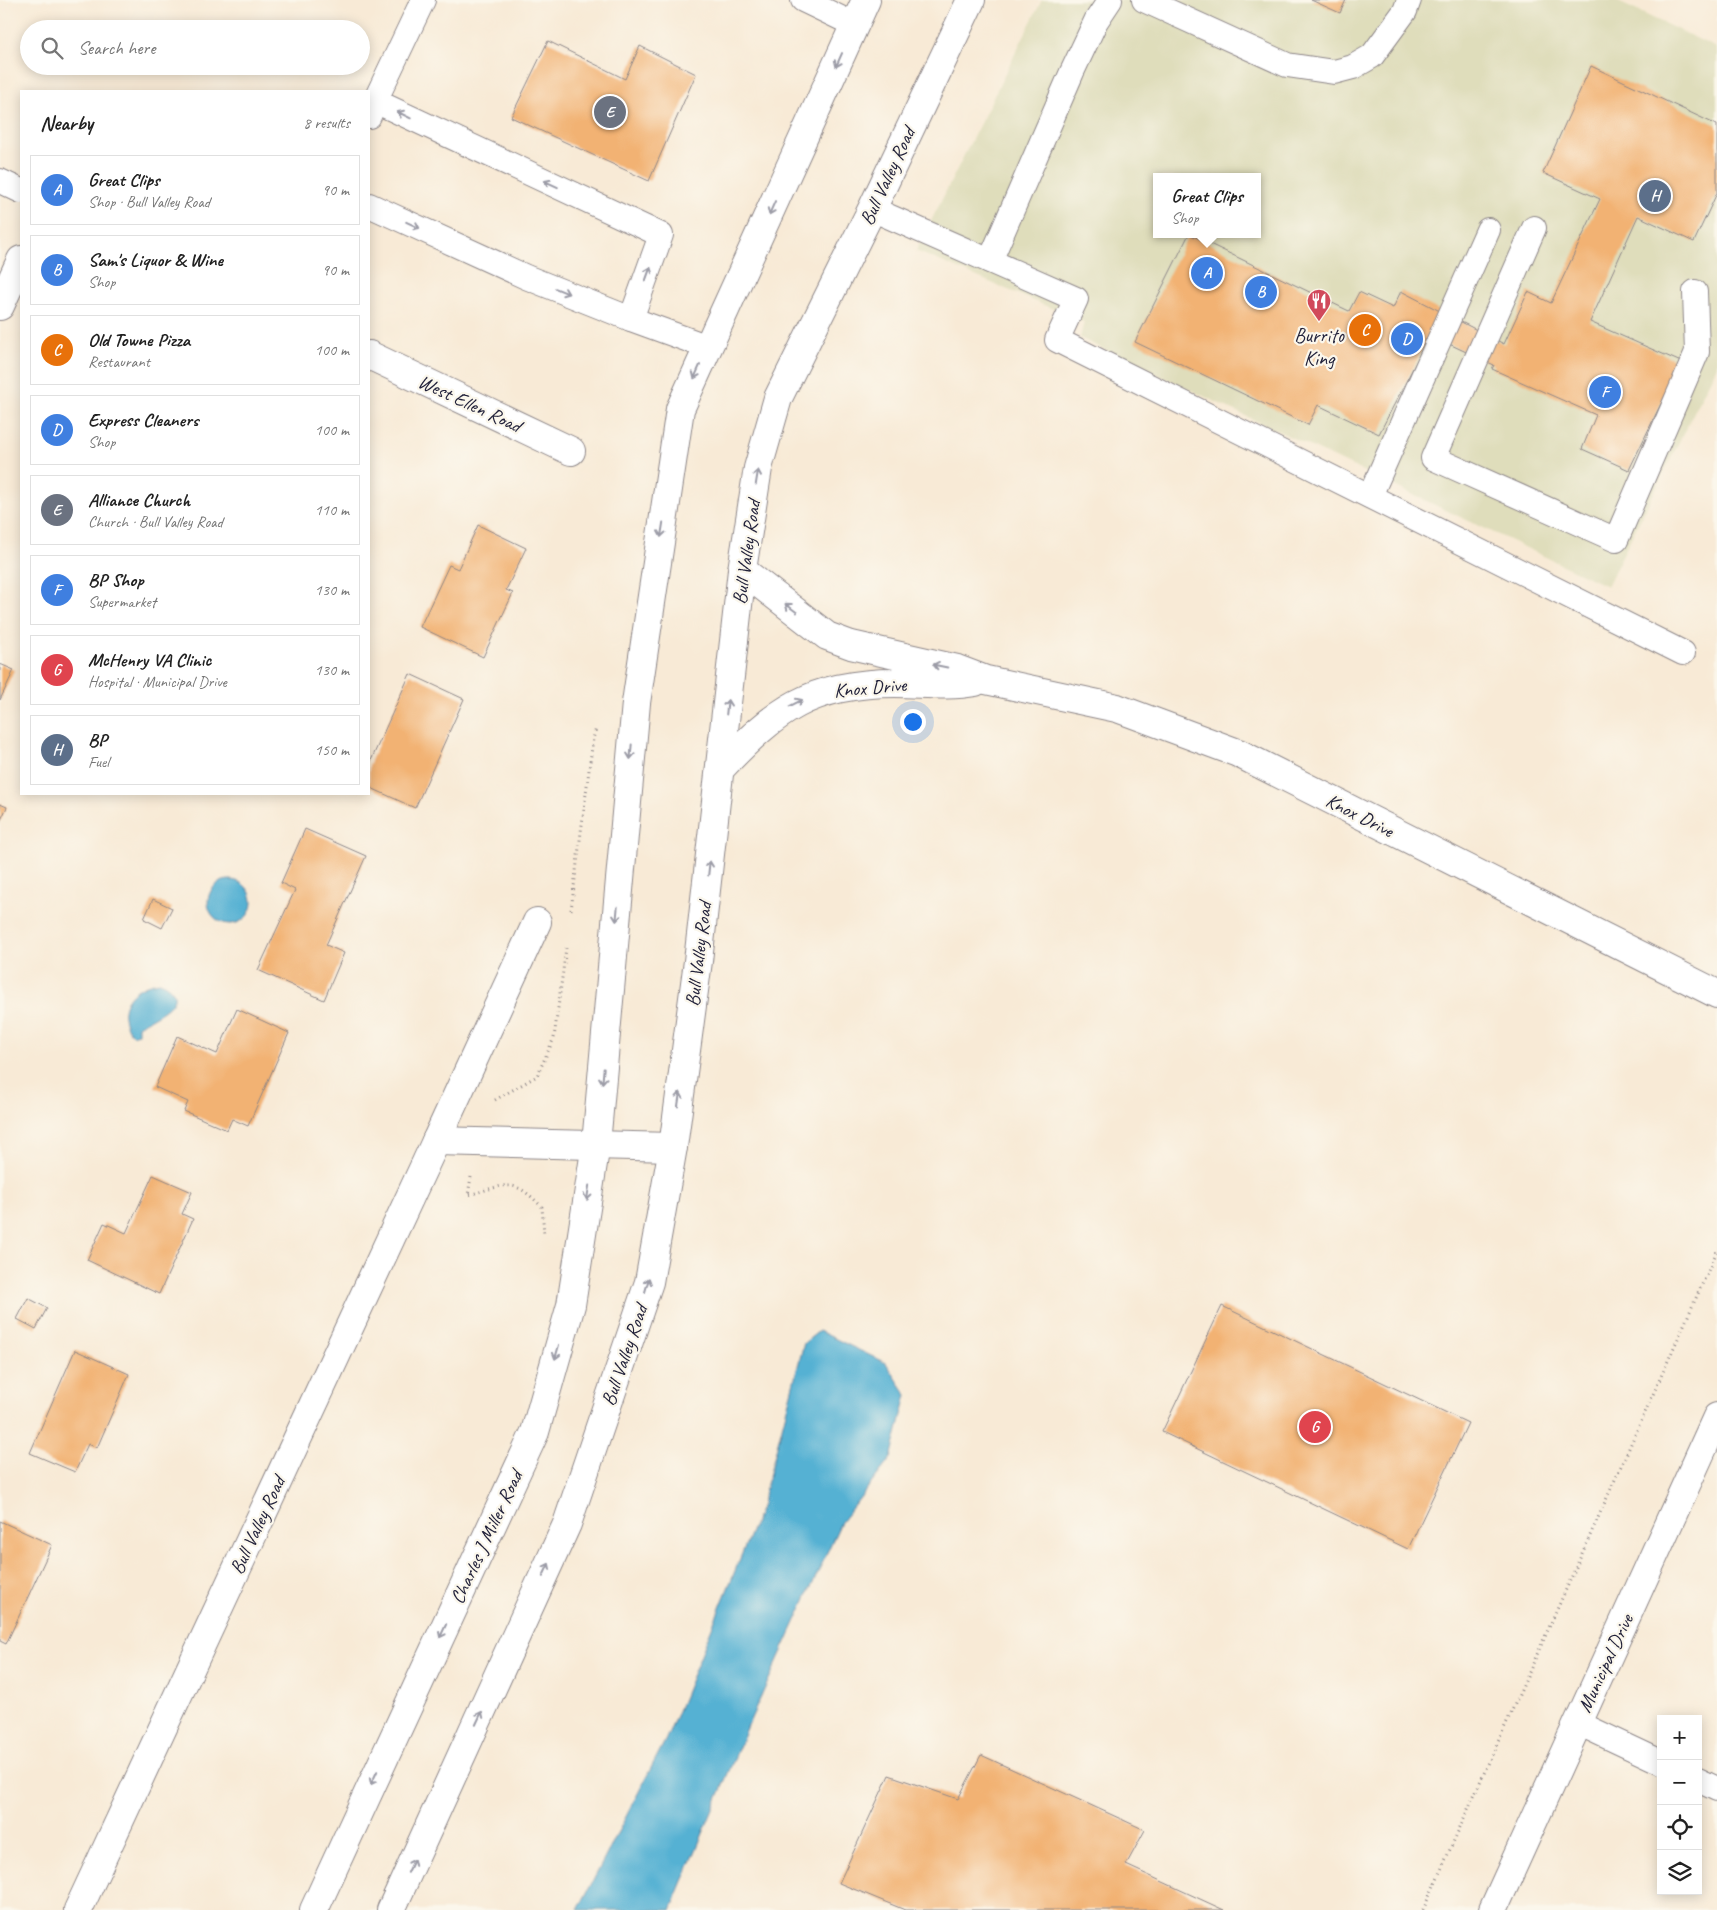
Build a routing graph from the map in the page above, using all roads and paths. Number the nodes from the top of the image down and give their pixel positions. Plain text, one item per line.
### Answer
1 (423, 0) edge
2 (803, 0) edge
3 (866, 0) edge
4 (970, 0) edge
5 (1110, 0) edge
6 (1144, 0) edge
7 (1409, 0) edge
8 (855, 25) junction
9 (372, 108) edge
10 (0, 182) edge
11 (20, 191) edge
12 (370, 205) edge
13 (872, 209) junction
14 (1534, 228) dead end
15 (1488, 230) dead end
16 (990, 261) junction
17 (20, 262) edge
18 (1695, 292) dead end
19 (0, 306) edge
20 (631, 319) junction
21 (708, 347) junction
22 (370, 355) edge
23 (571, 451) dead end
24 (1370, 496) junction
25 (742, 570) junction
26 (1683, 653) dead end
27 (986, 680) junction
28 (720, 769) junction
29 (538, 922) dead end
30 (1717, 994) edge
31 (436, 1141) junction
32 (596, 1144) junction
33 (673, 1147) junction
34 (1717, 1251) edge
35 (1717, 1417) edge
36 (1578, 1723) junction
37 (1657, 1760) edge
38 (1702, 1782) edge
39 (1717, 1789) edge
40 (78, 1910) edge
41 (314, 1910) edge
42 (391, 1910) edge
43 (1422, 1910) edge
44 (1493, 1910) edge

1 - 9 lane
2 - 8 lane
3 - 8 street
4 - 13 street, Bull Valley Road
5 - 16 lane
6 - 7 lane
8 -> 21 street
20 -> 9 lane
10 - 11 lane
12 -> 20 lane
13 - 16 lane
25 -> 13 street, Bull Valley Road
14 - 18 lane
15 - 24 lane
16 - 24 lane
17 - 19 street
20 - 21 lane
21 -> 32 street
22 - 23 street, West Ellen Road
24 - 26 lane
27 -> 25 street, Knox Drive
28 -> 25 street, Bull Valley Road
28 -> 27 street, Knox Drive
27 - 30 street, Knox Drive
33 -> 28 street, Bull Valley Road
29 - 31 street, Bull Valley Road
31 - 32 street
31 - 40 street, Bull Valley Road
32 - 33 street
32 -> 41 street, Charles J Miller Road
42 -> 33 street, Bull Valley Road
34 - 43 path
35 - 36 street, Municipal Drive
36 - 37 lane
36 - 44 street, Municipal Drive
38 - 39 lane

